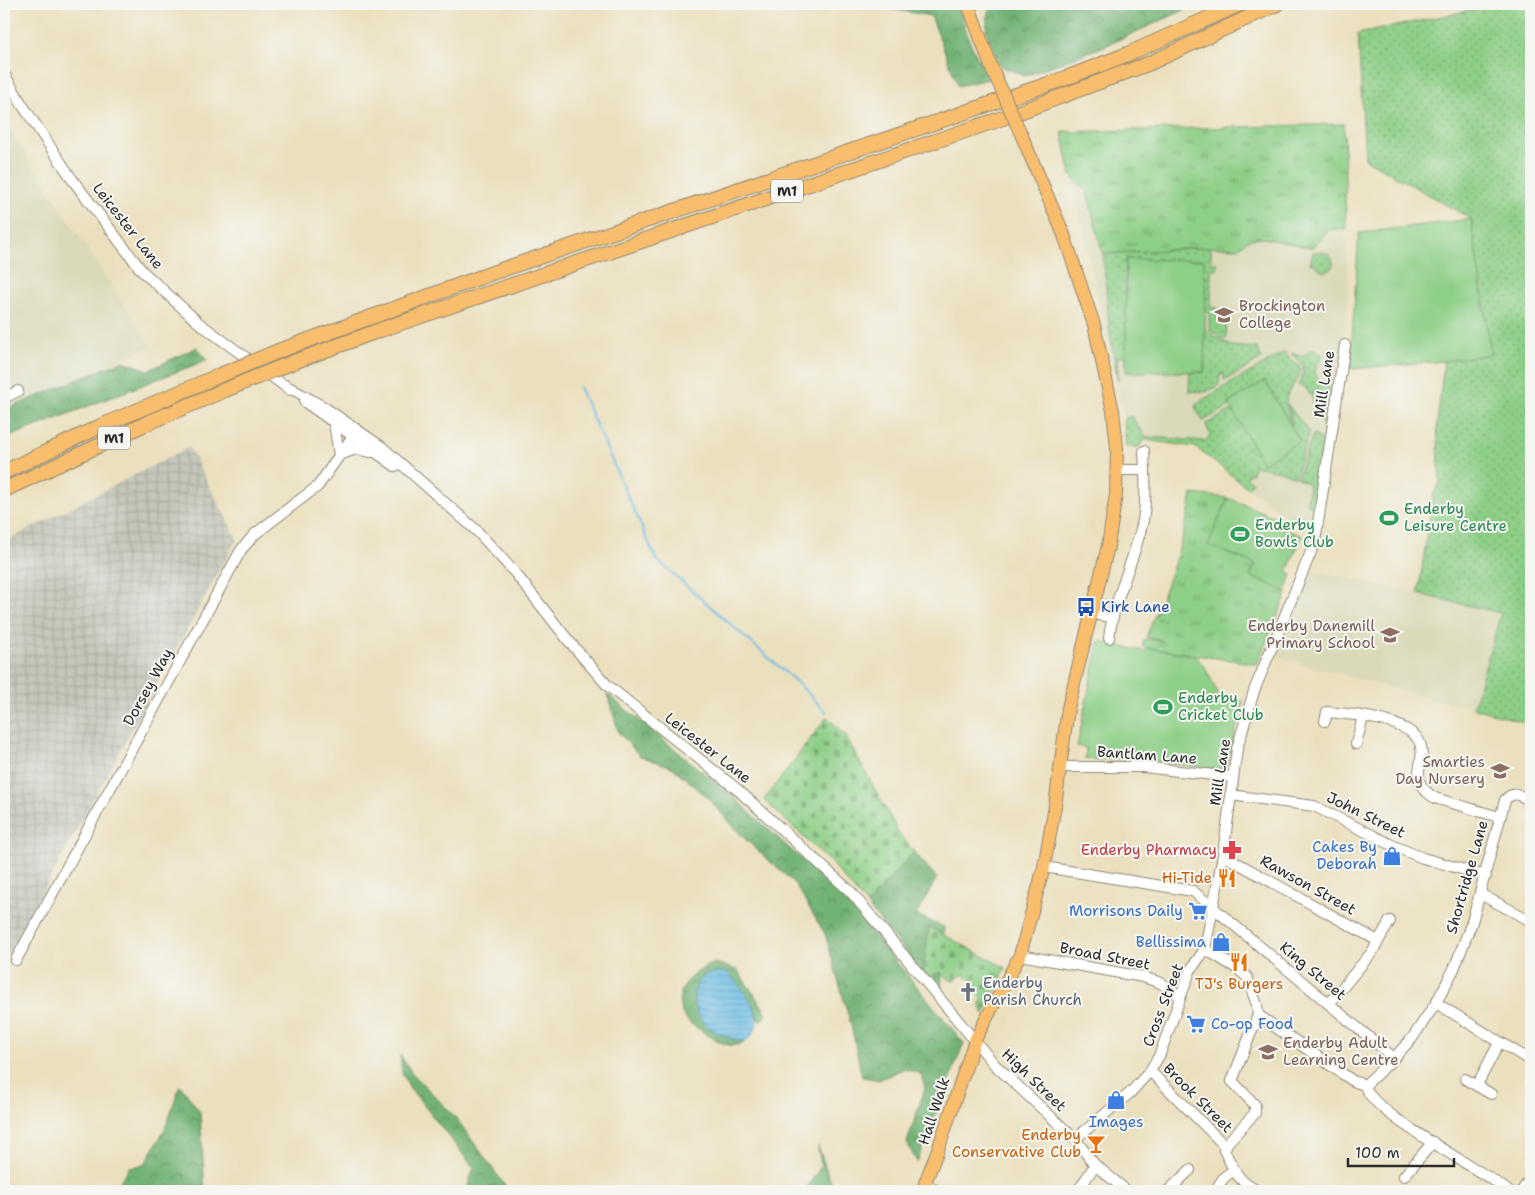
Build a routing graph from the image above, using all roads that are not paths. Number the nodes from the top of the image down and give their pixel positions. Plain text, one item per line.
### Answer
1 (968, 4) edge
2 (1240, 4) edge
3 (1277, 4) edge
4 (4, 74) edge
5 (1345, 345) dead end
6 (285, 386) junction
7 (18, 391) dead end
8 (4, 398) edge
9 (334, 424) junction
10 (355, 432) junction
11 (1144, 451) dead end
12 (377, 454) junction
13 (339, 455) junction
14 (1116, 470) junction
15 (1145, 470) junction
16 (4, 472) edge
17 (420, 482) junction
18 (4, 490) edge
19 (1091, 614) junction
20 (1112, 617) junction
21 (1110, 638) dead end
22 (1363, 717) junction
23 (1325, 721) dead end
24 (1356, 744) dead end
25 (1061, 767) junction
26 (1232, 777) junction
27 (1230, 795) junction
28 (1531, 801) edge
29 (1499, 817) junction
30 (1224, 854) junction
31 (1044, 866) junction
32 (1486, 876) junction
33 (1480, 894) junction
34 (1213, 908) junction
35 (1390, 921) dead end
36 (1531, 921) edge
37 (1378, 941) junction
38 (1205, 949) junction
39 (1020, 955) junction
40 (16, 960) dead end
41 (1180, 996) junction
42 (1436, 1003) junction
43 (1329, 1004) junction
44 (1258, 1015) junction
45 (975, 1040) junction
46 (1499, 1043) junction
47 (1394, 1058) junction
48 (1531, 1061) edge
49 (1150, 1070) junction
50 (1465, 1079) dead end
51 (1365, 1085) junction
52 (1477, 1085) junction
53 (1490, 1094) dead end
54 (1075, 1139) junction
55 (1433, 1142) junction
56 (1226, 1144) junction
57 (1095, 1165) junction
58 (1190, 1170) dead end
59 (1233, 1172) junction
60 (1404, 1176) dead end
61 (1531, 1177) edge
62 (924, 1188) edge
63 (937, 1191) edge
64 (1078, 1191) edge
65 (1127, 1191) edge
66 (1168, 1191) edge
67 (1217, 1191) edge
68 (1259, 1191) edge
69 (1508, 1191) edge
70 (1522, 1191) edge

1 - 14 main road, Hall Walk, bridge
2 - 16 highway, M1, bridge
3 - 18 highway, M1, bridge
4 - 6 street, Leicester Lane
5 - 26 street, Mill Lane
6 - 9 street, Leicester Lane
6 - 10 street, Leicester Lane
7 - 8 street
9 - 10 street, Leicester Lane
9 - 13 street
10 - 12 street, Leicester Lane
10 - 13 street, Dorsey Way
10 - 17 street, Leicester Lane
11 - 15 street
12 - 13 street
12 - 17 street, Leicester Lane
13 - 40 street, Dorsey Way
14 - 15 street
14 - 19 main road, Hall Walk
15 - 20 street
17 - 45 street, Leicester Lane
19 - 20 street
19 - 25 main road, Hall Walk
20 - 21 street
22 - 23 street
22 - 24 street
22 - 29 street
25 - 26 street, Bantlam Lane
25 - 31 main road, Hall Walk
26 - 27 street, Mill Lane
27 - 30 street, Mill Lane
27 - 32 street, John Street
28 - 29 street, Shortridge Lane
29 - 32 street, Shortridge Lane
30 - 34 street, Mill Lane
30 - 37 street, Rawson Street
31 - 34 street, King Street
31 - 39 main road, Hall Walk
32 - 33 street, Shortridge Lane
33 - 36 street
33 - 42 street, Shortridge Lane
34 - 38 street, Mill Lane
34 - 43 street, King Street
35 - 37 street
37 - 43 street
38 - 41 street, Cross Street
38 - 44 street
39 - 41 street, Broad Street
39 - 45 main road, Hall Walk
41 - 49 street, Cross Street
42 - 46 street
42 - 47 street, Shortridge Lane
43 - 47 street, King Street
44 - 51 street
44 - 56 street
45 - 54 street, High Street
45 - 62 main road, Hall Walk
46 - 48 street
46 - 52 street
47 - 51 street, Shortridge Lane
49 - 54 street, Cross Street
49 - 56 street, Brook Street
50 - 52 street
51 - 55 street
52 - 53 street
54 - 57 street, High Street
55 - 60 street
55 - 69 street
56 - 59 street
57 - 64 street
57 - 65 street, High Street
58 - 66 street
59 - 67 street
59 - 68 street
61 - 70 street
62 - 63 street

